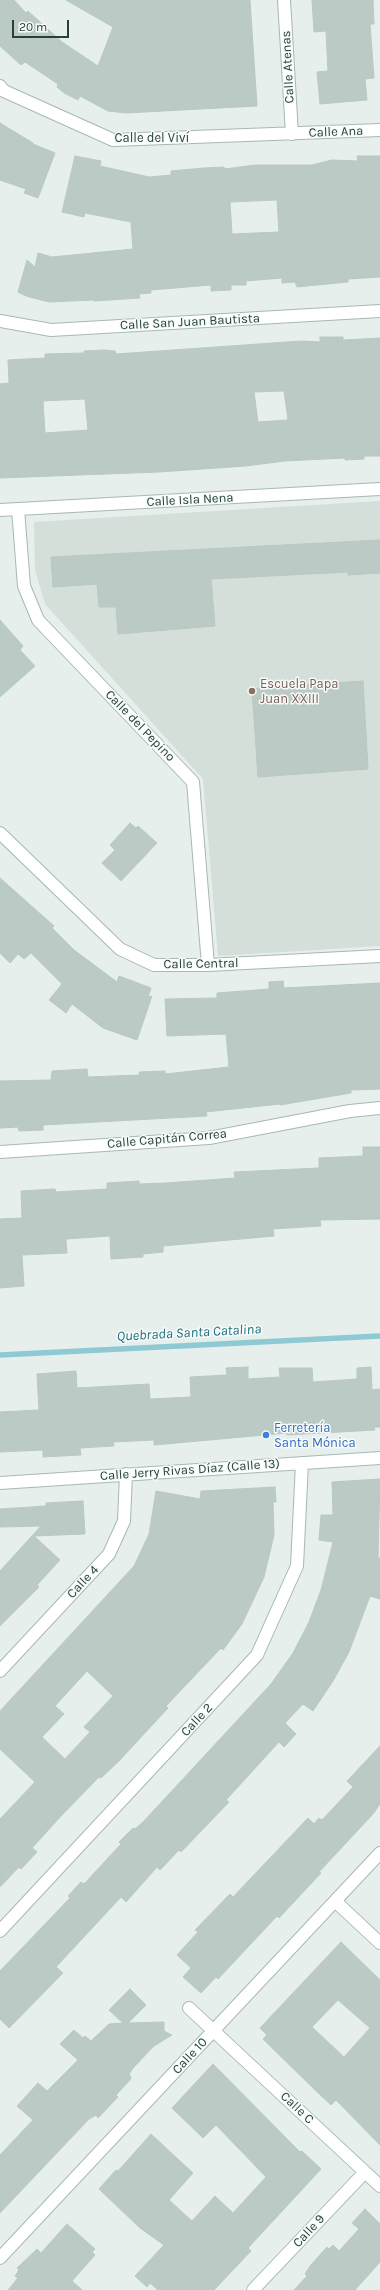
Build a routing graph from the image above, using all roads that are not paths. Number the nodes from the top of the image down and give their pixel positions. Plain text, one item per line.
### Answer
1 (284, 0) edge
2 (0, 86) edge
3 (380, 130) edge
4 (292, 134) junction
5 (380, 311) edge
6 (1, 324) edge
7 (380, 489) edge
8 (18, 509) junction
9 (0, 510) edge
10 (0, 833) edge
11 (380, 956) edge
12 (208, 965) junction
13 (380, 1108) edge
14 (0, 1152) edge
15 (380, 1458) edge
16 (302, 1463) junction
17 (126, 1474) junction
18 (0, 1483) edge
19 (0, 1671) edge
20 (380, 1853) edge
21 (335, 1901) junction
22 (0, 1931) edge
23 (380, 1943) edge
24 (189, 2008) dead end
25 (214, 2031) junction
26 (365, 2172) junction
27 (380, 2186) edge
28 (0, 2258) edge
29 (253, 2290) edge

1 - 4 street, Calle Atenas
2 - 4 street, Calle del Viví
3 - 4 street, Calle Ana
5 - 6 street, Calle San Juan Bautista
7 - 8 street, Calle Isla Nena
8 - 9 street, Calle Isla Nena
8 - 12 street, Calle del Pepino
10 - 12 street, Calle Central
11 - 12 street, Calle Central
13 - 14 street, Calle Capitán Correa
15 - 16 street, Calle Jerry Rivas Díaz (Calle 13)
16 - 17 street, Calle Jerry Rivas Díaz (Calle 13)
16 - 22 street, Calle 2
17 - 18 street, Calle Jerry Rivas Díaz (Calle 13)
17 - 19 street, Calle 4
20 - 21 street, Calle 10
21 - 23 street
21 - 25 street, Calle 10
24 - 25 street, Calle C
25 - 26 street, Calle C
25 - 28 street, Calle 10
26 - 27 street, Calle C
26 - 29 street, Calle 9

